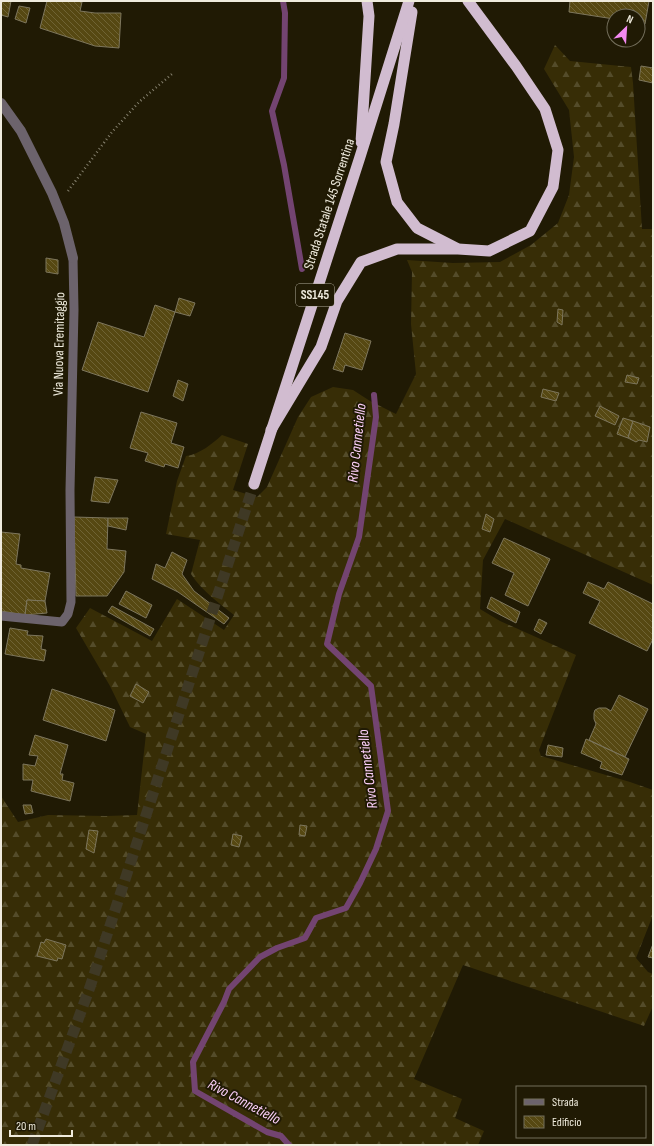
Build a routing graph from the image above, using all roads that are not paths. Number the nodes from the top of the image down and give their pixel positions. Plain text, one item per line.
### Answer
1 (367, 1) edge
2 (410, 1) edge
3 (414, 1) edge
4 (471, 5) edge
5 (1, 103) edge
6 (359, 160) junction
7 (458, 249) junction
8 (73, 258) joint
9 (271, 430) junction
10 (254, 484) tunnel mouth
11 (1, 616) edge

1 - 6 highway
2 - 6 highway, Strada Statale 145 Sorrentina / SS145
3 - 7 highway
4 - 7 highway
5 - 8 street, Via Nuova Eremitaggio
6 - 9 highway, Strada Statale 145 Sorrentina / SS145
7 - 9 highway
8 - 11 lane, Via Nuova Eremitaggio
9 - 10 highway, Strada Statale 145 Sorrentina / SS145

